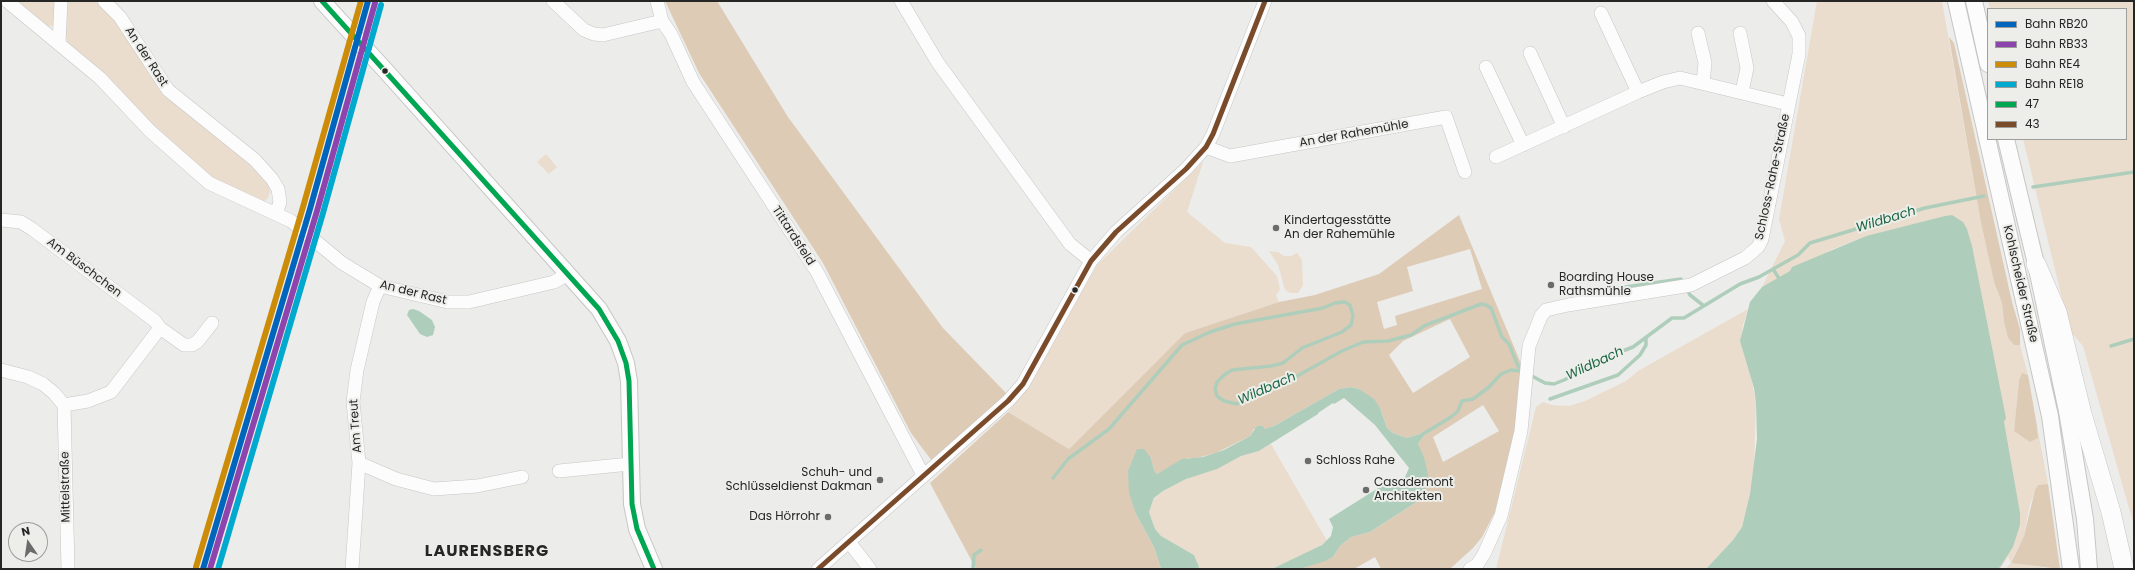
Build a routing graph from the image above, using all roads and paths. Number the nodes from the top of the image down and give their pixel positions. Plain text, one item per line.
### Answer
1 (7, 1) edge
2 (61, 1) edge
3 (104, 1) edge
4 (322, 1) edge
5 (552, 1) edge
6 (657, 1) edge
7 (901, 1) edge
8 (1264, 1) edge
9 (1773, 1) edge
10 (1956, 1) edge
11 (1974, 1) edge
12 (1601, 13) dead end
13 (662, 21) junction
14 (1698, 33) dead end
15 (1740, 33) dead end
16 (59, 43) junction
17 (1530, 53) dead end
18 (1987, 60) edge
19 (1486, 67) dead end
20 (1703, 83) junction
21 (1638, 92) junction
22 (1742, 92) junction
23 (1788, 104) junction
24 (1564, 127) junction
25 (1987, 138) edge
26 (1987, 140) edge
27 (2006, 140) edge
28 (1523, 145) junction
29 (1206, 147) junction
30 (1496, 157) dead end
31 (1465, 172) dead end
32 (276, 214) junction
33 (1, 220) edge
34 (1091, 261) junction
35 (2036, 264) junction
36 (568, 274) junction
37 (380, 286) junction
38 (212, 323) dead end
39 (160, 328) junction
40 (1, 370) edge
41 (64, 405) junction
42 (358, 462) junction
43 (630, 464) junction
44 (559, 472) dead end
45 (923, 475) junction
46 (522, 477) dead end
47 (849, 542) junction
48 (2123, 563) edge
49 (68, 569) edge
50 (352, 569) edge
51 (654, 569) edge
52 (818, 569) edge
53 (870, 569) edge
54 (1470, 569) edge
55 (2071, 569) edge
56 (2089, 569) edge

1 - 16 street, An der Rast
2 - 16 street
3 - 32 street, An der Rast
4 - 36 main road
5 - 13 street
6 - 13 street, Tittardsfeld
7 - 34 street
8 - 29 street
9 - 23 street, Schloss-Rahe-Straße
10 - 25 main road, Kohlscheider Straße
11 - 18 main road
12 - 21 street
13 - 45 street, Tittardsfeld
14 - 20 street
15 - 22 street
16 - 32 street, An der Rast
17 - 24 street
19 - 28 street
20 - 21 street
20 - 22 street
21 - 24 street
22 - 23 street
23 - 54 street, Schloss-Rahe-Straße
24 - 28 street
26 - 55 main road, Kohlscheider Straße
27 - 35 main road, Kohlscheider Straße
28 - 30 street
29 - 31 street, An der Rahemühle
29 - 34 street
32 - 37 street, An der Rast
33 - 39 street, Am Büschchen
34 - 45 street
35 - 48 highway
35 - 56 main road, Kohlscheider Straße
36 - 37 street, An der Rast
36 - 43 main road
37 - 42 street, Am Treut
38 - 39 street, Am Büschchen
39 - 41 street
40 - 41 street
41 - 49 street, Mittelstraße
42 - 46 street
42 - 50 street, Am Treut
43 - 44 street
43 - 51 main road
45 - 47 street
47 - 52 street
47 - 53 street

